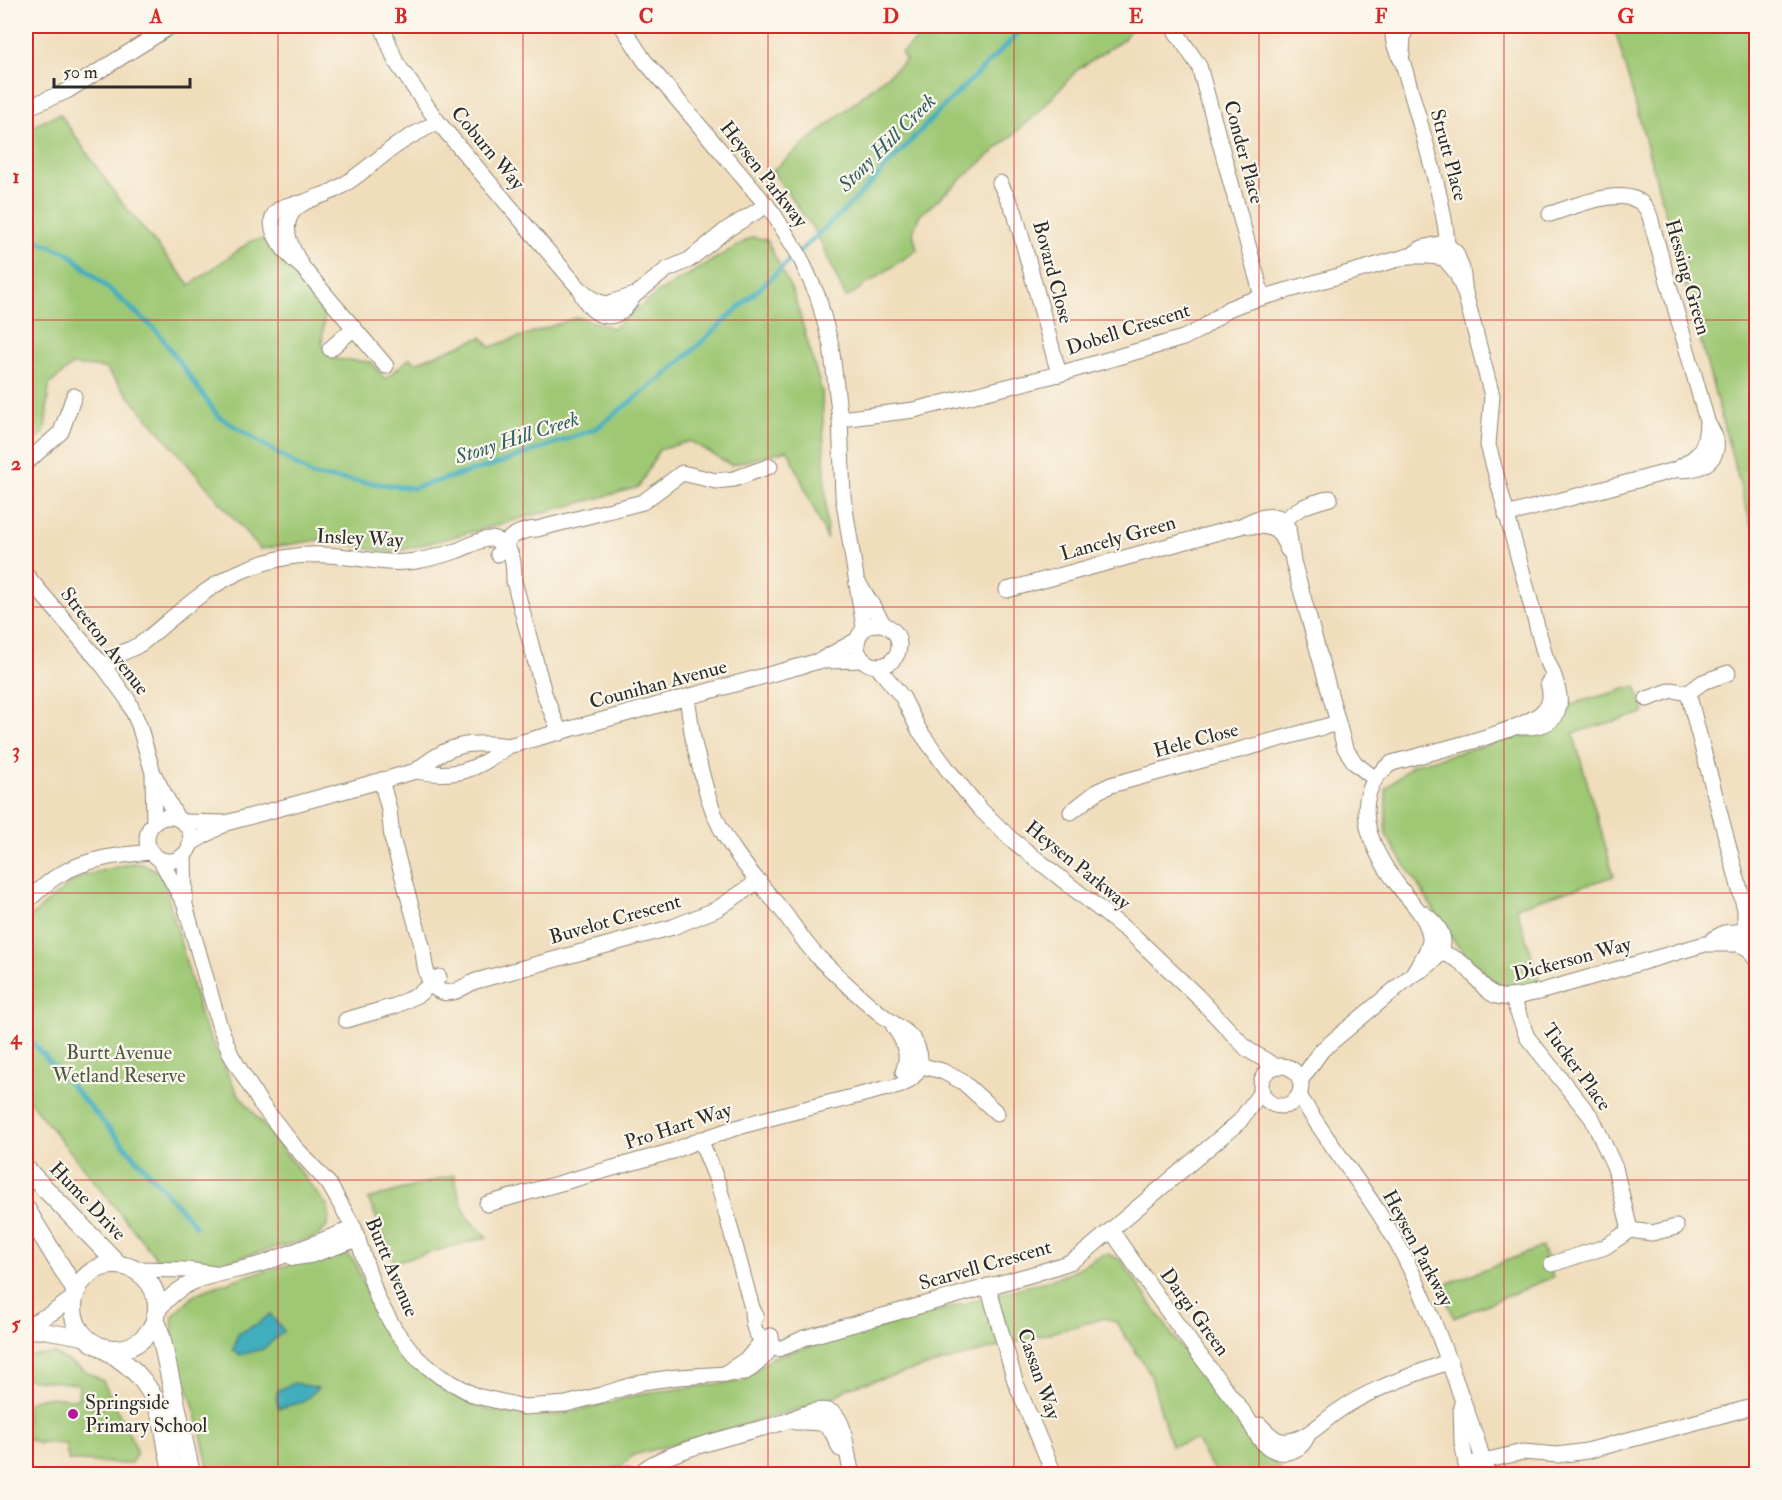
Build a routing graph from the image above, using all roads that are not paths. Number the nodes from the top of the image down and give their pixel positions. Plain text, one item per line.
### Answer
1 (171, 26) edge
2 (382, 26) edge
3 (622, 26) edge
4 (905, 26) edge
5 (917, 26) edge
6 (1172, 26) edge
7 (1394, 26) edge
8 (1408, 26) edge
9 (1403, 63) junction
10 (26, 108) edge
11 (433, 115) junction
12 (1000, 183) dead end
13 (763, 200) junction
14 (1550, 214) dead end
15 (1446, 252) junction
16 (1262, 296) junction
17 (354, 328) junction
18 (330, 349) dead end
19 (386, 366) dead end
20 (1059, 374) junction
21 (74, 396) dead end
22 (839, 415) junction
23 (26, 463) edge
24 (770, 466) dead end
25 (1330, 498) dead end
26 (1506, 515) junction
27 (1280, 526) junction
28 (503, 549) junction
29 (26, 575) edge
30 (857, 582) junction
31 (1007, 590) dead end
32 (884, 625) junction
33 (861, 634) junction
34 (895, 657) junction
35 (819, 661) junction
36 (870, 663) junction
37 (107, 672) junction
38 (1728, 673) dead end
39 (1688, 693) junction
40 (903, 699) junction
41 (1647, 699) dead end
42 (682, 700) junction
43 (1338, 723) junction
44 (556, 734) junction
45 (508, 746) junction
46 (416, 771) junction
47 (153, 773) junction
48 (1375, 778) junction
49 (376, 782) junction
50 (1071, 812) dead end
51 (180, 820) junction
52 (226, 823) junction
53 (151, 828) junction
54 (187, 849) junction
55 (115, 855) junction
56 (156, 856) junction
57 (759, 881) junction
58 (26, 902) edge
59 (185, 905) junction
60 (1747, 938) edge
61 (1435, 950) junction
62 (1756, 960) edge
63 (435, 981) junction
64 (1512, 997) junction
65 (346, 1020) dead end
66 (1247, 1049) junction
67 (1322, 1050) junction
68 (913, 1064) junction
69 (1280, 1066) junction
70 (1262, 1085) junction
71 (1290, 1097) junction
72 (997, 1113) dead end
73 (1239, 1122) junction
74 (705, 1138) junction
75 (26, 1169) edge
76 (487, 1204) dead end
77 (26, 1209) edge
78 (1676, 1227) dead end
79 (1111, 1230) junction
80 (1630, 1230) junction
81 (356, 1234) junction
82 (1552, 1264) dead end
83 (126, 1267) junction
84 (216, 1274) junction
85 (988, 1286) junction
86 (75, 1294) junction
87 (156, 1315) junction
88 (26, 1326) edge
89 (26, 1331) edge
90 (91, 1341) junction
91 (768, 1341) junction
92 (1450, 1361) junction
93 (1461, 1396) junction
94 (1756, 1406) edge
95 (1485, 1467) edge
96 (850, 1470) edge
97 (1467, 1470) edge
98 (174, 1474) edge
99 (191, 1474) edge
100 (611, 1474) edge
101 (633, 1474) edge
102 (1054, 1474) edge

1 - 10 street
2 - 11 street, Coburn Way
3 - 13 street, Heysen Parkway
4 - 5 street
6 - 16 street, Conder Place
7 - 9 street, Strutt Place
8 - 9 street, Strutt Place
9 - 15 street, Strutt Place
11 - 13 street, Coburn Way
11 - 17 street
12 - 20 street, Bovard Close
13 - 22 street, Heysen Parkway
14 - 26 street, Hessing Green
15 - 16 street, Dobell Crescent
15 - 26 street
16 - 20 street, Dobell Crescent
17 - 18 street
17 - 19 street
20 - 22 street, Dobell Crescent
21 - 23 street
22 - 30 street, Heysen Parkway
24 - 28 street
25 - 27 street
26 - 48 street
27 - 31 street, Lancely Green
27 - 43 street
28 - 37 street, Insley Way
28 - 44 street
29 - 37 street, Streeton Avenue
30 - 32 street, Heysen Parkway
30 - 33 street, Heysen Parkway
32 - 33 street
32 - 34 street
33 - 35 street, Counihan Avenue
33 - 36 street
34 - 36 street
34 - 40 street, Heysen Parkway
35 - 36 street, Counihan Avenue
35 - 42 street, Counihan Avenue
36 - 40 street, Heysen Parkway
37 - 47 street, Streeton Avenue
38 - 39 street
39 - 41 street
39 - 60 street
40 - 66 street, Heysen Parkway
42 - 44 street, Counihan Avenue
42 - 57 street
43 - 48 street
43 - 50 street, Hele Close
44 - 45 street, Counihan Avenue
45 - 46 street, Counihan Avenue
45 - 46 street, Counihan Avenue
46 - 49 street, Counihan Avenue
47 - 51 street, Streeton Avenue
47 - 53 street, Streeton Avenue
48 - 61 street
49 - 52 street, Counihan Avenue
49 - 63 street
51 - 52 street, Counihan Avenue
51 - 53 street
51 - 54 street
52 - 54 street, Counihan Avenue
53 - 55 street
53 - 56 street
54 - 56 street
54 - 59 street, Burtt Avenue
55 - 56 street
55 - 58 street
56 - 59 street, Burtt Avenue
57 - 63 street, Buvelot Crescent
57 - 68 street
59 - 81 street, Burtt Avenue
60 - 62 street
60 - 64 street, Dickerson Way
61 - 64 street, Dickerson Way
61 - 67 street
63 - 65 street
64 - 80 street, Tucker Place
66 - 69 street, Heysen Parkway
66 - 70 street, Heysen Parkway
67 - 69 street
67 - 71 street
68 - 72 street
68 - 74 street, Pro Hart Way
69 - 70 street, Scarvell Crescent
69 - 71 street, Heysen Parkway
70 - 71 street, Heysen Parkway
70 - 73 street, Scarvell Crescent
71 - 73 street, Scarvell Crescent
71 - 92 street, Heysen Parkway
73 - 79 street, Scarvell Crescent
74 - 76 street, Pro Hart Way
74 - 91 street
75 - 83 street, Hume Drive
77 - 86 street
78 - 80 street
79 - 85 street, Scarvell Crescent
79 - 92 street, Dargi Green
80 - 82 street
81 - 84 street
81 - 91 street, Burtt Avenue
83 - 84 street
83 - 86 street
83 - 87 street
84 - 87 street
85 - 91 street, Scarvell Crescent
85 - 102 street, Cassan Way
86 - 88 street
86 - 90 street
87 - 90 street
87 - 99 street
89 - 90 street
90 - 98 street
92 - 93 street, Heysen Parkway
93 - 95 street, Heysen Parkway
93 - 97 street, Heysen Parkway
94 - 95 street
95 - 97 street
96 - 101 street
100 - 101 street

